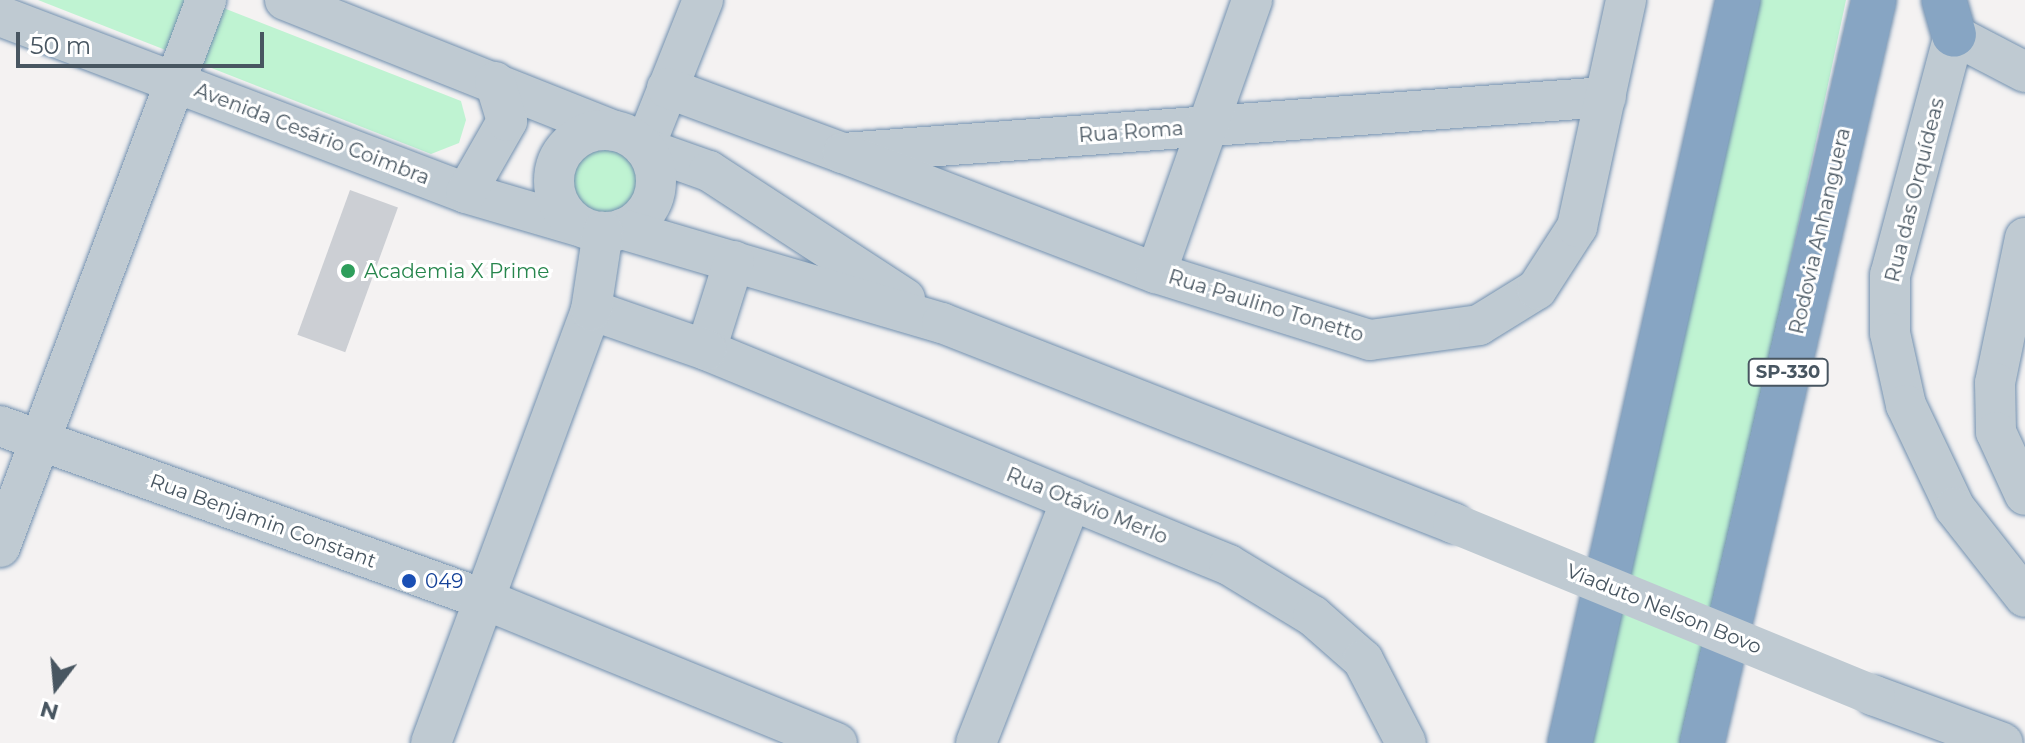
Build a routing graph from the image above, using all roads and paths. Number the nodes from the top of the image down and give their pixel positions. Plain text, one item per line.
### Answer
1 (206, 0) edge
2 (285, 0) edge
3 (703, 0) edge
4 (1252, 0) edge
5 (1626, 0) edge
6 (1727, 0) edge
7 (1738, 0) edge
8 (1874, 0) edge
9 (0, 16) edge
10 (1949, 17) edge
11 (1728, 47) junction
12 (2025, 72) edge
13 (174, 82) junction
14 (495, 82) junction
15 (667, 88) junction
16 (1606, 97) junction
17 (1204, 126) junction
18 (629, 140) junction
19 (843, 153) junction
20 (466, 193) junction
21 (602, 229) junction
22 (2025, 238) edge
23 (734, 261) junction
24 (1156, 273) junction
25 (591, 310) junction
26 (942, 323) junction
27 (706, 350) junction
28 (0, 426) edge
29 (40, 441) junction
30 (2025, 495) edge
31 (1071, 500) junction
32 (0, 547) edge
33 (2025, 597) edge
34 (486, 600) junction
35 (431, 743) edge
36 (837, 743) edge
37 (976, 743) edge
38 (1406, 743) edge
39 (1570, 743) edge
40 (1702, 743) edge
41 (2003, 743) edge

1 - 13 street
2 - 14 street
3 - 15 street
4 - 17 street
5 - 16 street, Rua Paulino Tonetto
6 - 11 highway
7 - 11 highway
8 - 40 highway, Rodovia Anhanguera / SP-330
9 - 13 street, Avenida Cesário Coimbra
10 - 12 street
10 - 33 street, Rua das Orquídeas
11 - 39 highway
13 - 20 street, Avenida Cesário Coimbra
13 - 29 street
14 - 18 street
14 - 20 street
15 - 18 street
15 - 19 street, Rua Roma
16 - 17 street, Rua Roma
16 - 24 street, Rua Paulino Tonetto
17 - 19 street, Rua Roma
17 - 24 street
18 - 21 street
18 - 21 street
18 - 26 street
19 - 24 street, Rua Paulino Tonetto
20 - 21 street, Avenida Cesário Coimbra
21 - 23 street, Avenida Cesário Coimbra
21 - 25 street
22 - 30 street
23 - 26 street, Avenida Cesário Coimbra
23 - 27 street
25 - 27 street, Rua Otávio Merlo
25 - 34 street
26 - 41 street, Viaduto Nelson Bovo, bridge
27 - 31 street, Rua Otávio Merlo
28 - 29 street, Rua Benjamin Constant
29 - 32 street
29 - 34 street, Rua Benjamin Constant
31 - 37 street
31 - 38 street, Rua Otávio Merlo
34 - 35 street
34 - 36 street, Rua Benjamin Constant

